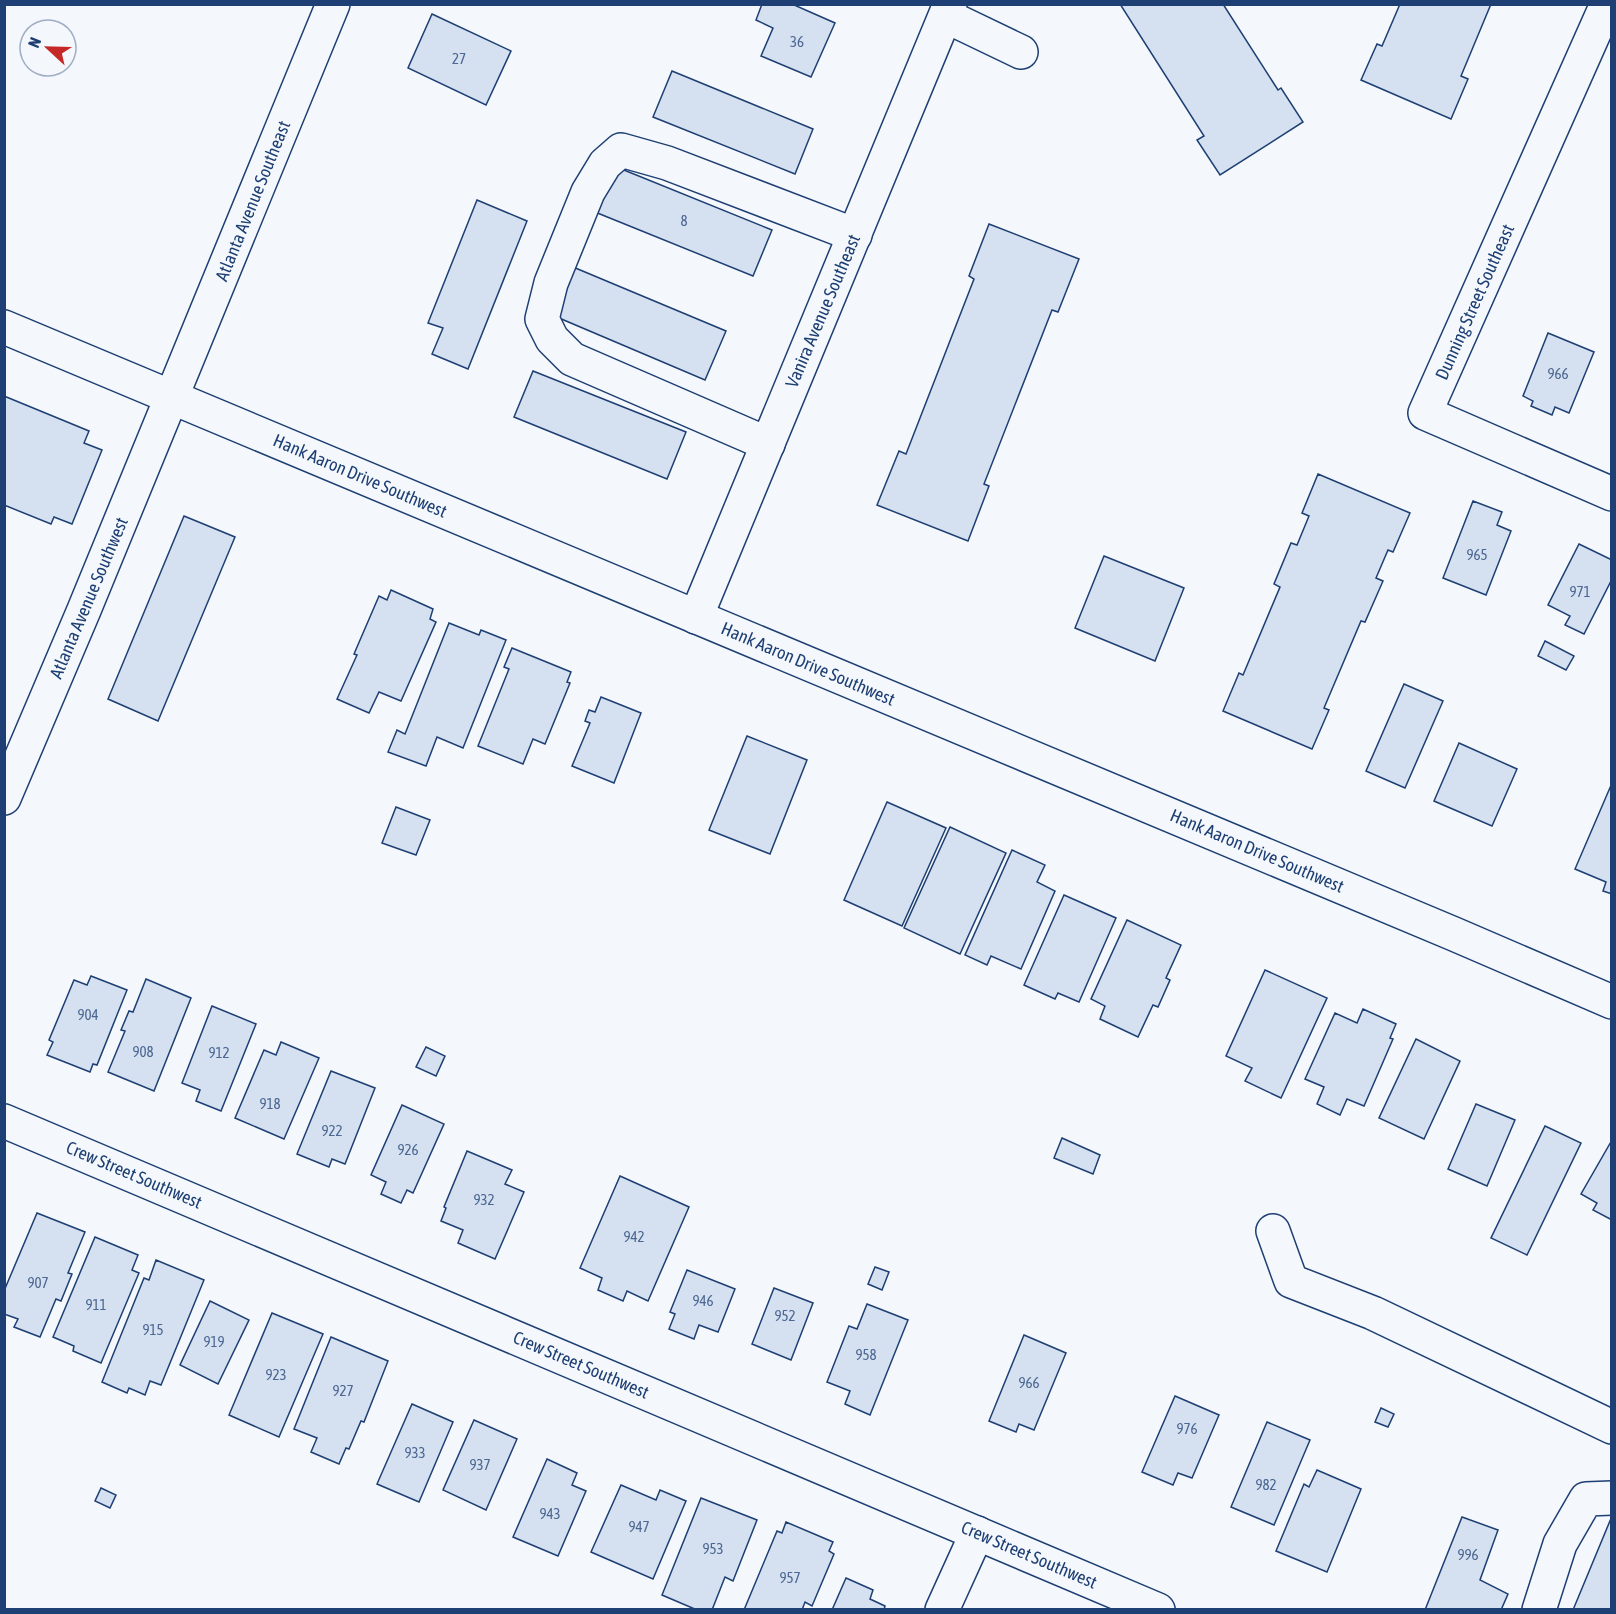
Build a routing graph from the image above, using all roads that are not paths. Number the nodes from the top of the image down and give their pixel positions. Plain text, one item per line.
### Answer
1 (333, 4) edge
2 (1607, 4) edge
3 (948, 10) edge
4 (1021, 52) dead end
5 (855, 235) junction
6 (4, 327) edge
7 (172, 397) junction
8 (768, 444) junction
9 (1611, 494) edge
10 (696, 617) junction
11 (4, 798) edge
12 (1611, 1002) edge
13 (4, 1121) edge
14 (1273, 1231) dead end
15 (1611, 1427) edge
16 (1611, 1498) edge
17 (977, 1533) junction
18 (942, 1610) edge
19 (1158, 1610) edge
20 (1539, 1610) edge

1 - 7 street, Atlanta Avenue Southeast
2 - 9 street, Dunning Street Southeast
3 - 4 street
3 - 5 street, Vanira Avenue Southeast
5 - 8 street, Vanira Avenue Southeast
5 - 8 street
6 - 7 street, Hank Aaron Drive Southwest
7 - 10 street, Hank Aaron Drive Southwest
7 - 11 street, Atlanta Avenue Southwest
8 - 10 street, Vanira Avenue Southeast
10 - 12 street, Hank Aaron Drive Southwest
13 - 17 street, Crew Street Southwest
14 - 15 street
16 - 20 street
17 - 18 street
17 - 19 street, Crew Street Southwest

